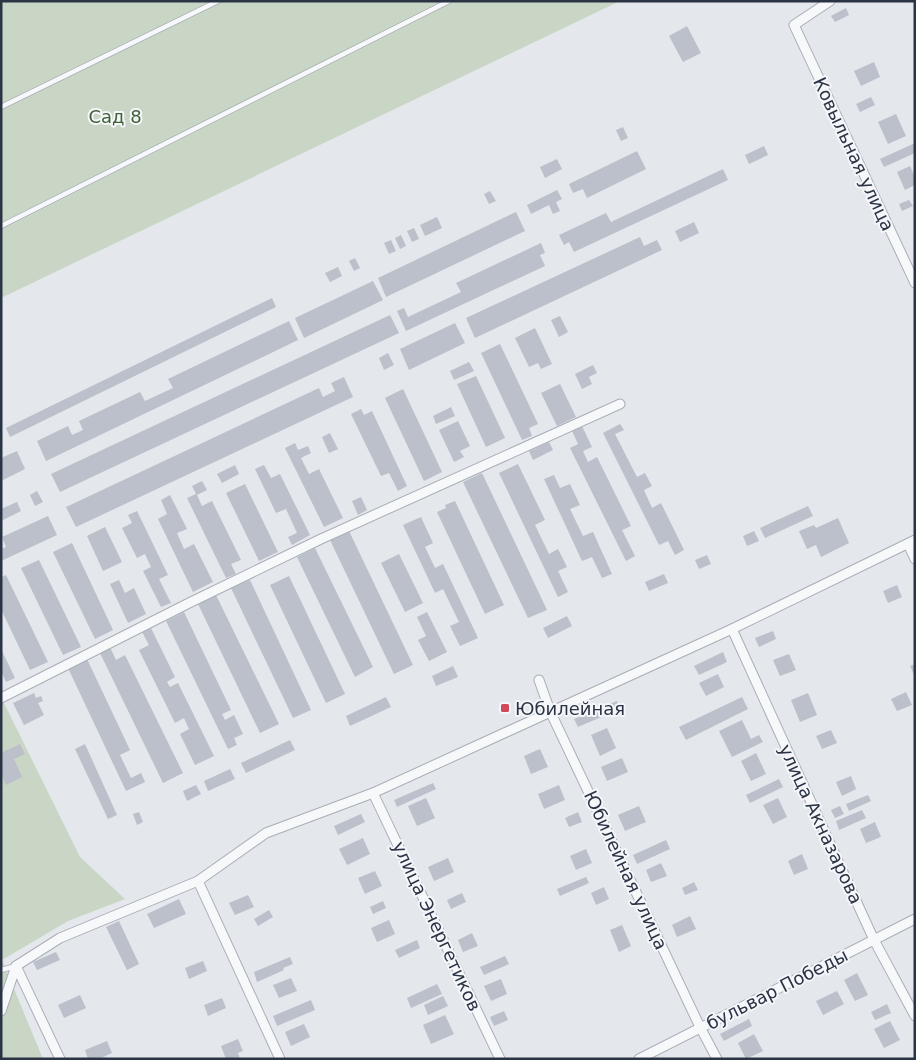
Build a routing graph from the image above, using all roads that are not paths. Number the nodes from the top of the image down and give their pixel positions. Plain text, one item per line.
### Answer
1 (218, 1) edge
2 (449, 1) edge
3 (830, 1) edge
4 (1, 107) edge
5 (1, 226) edge
6 (915, 283) edge
7 (620, 404) dead end
8 (911, 542) edge
9 (915, 559) edge
10 (732, 629) junction
11 (538, 680) dead end
12 (1, 698) edge
13 (550, 711) junction
14 (374, 793) junction
15 (198, 881) junction
16 (915, 919) edge
17 (874, 940) junction
18 (16, 966) junction
19 (1, 970) edge
20 (1, 1011) edge
21 (915, 1016) edge
22 (700, 1028) junction
23 (60, 1059) edge
24 (280, 1059) edge
25 (500, 1059) edge
26 (639, 1059) edge
27 (717, 1059) edge

1 - 4 lane
2 - 5 lane
3 - 6 street, Ковыльная улица
7 - 12 street
8 - 9 street
8 - 10 street
10 - 13 street
10 - 17 street, улица Акназарова
11 - 13 street, Юбилейная улица
13 - 14 street
13 - 22 street, Юбилейная улица
14 - 15 street
14 - 25 street, улица Энергетиков
15 - 18 street
15 - 24 street
16 - 17 street, бульвар Победы
17 - 21 street, улица Акназарова
17 - 22 street, бульвар Победы
18 - 19 lane
18 - 20 street
18 - 23 street
22 - 26 street, бульвар Победы
22 - 27 street, Юбилейная улица

